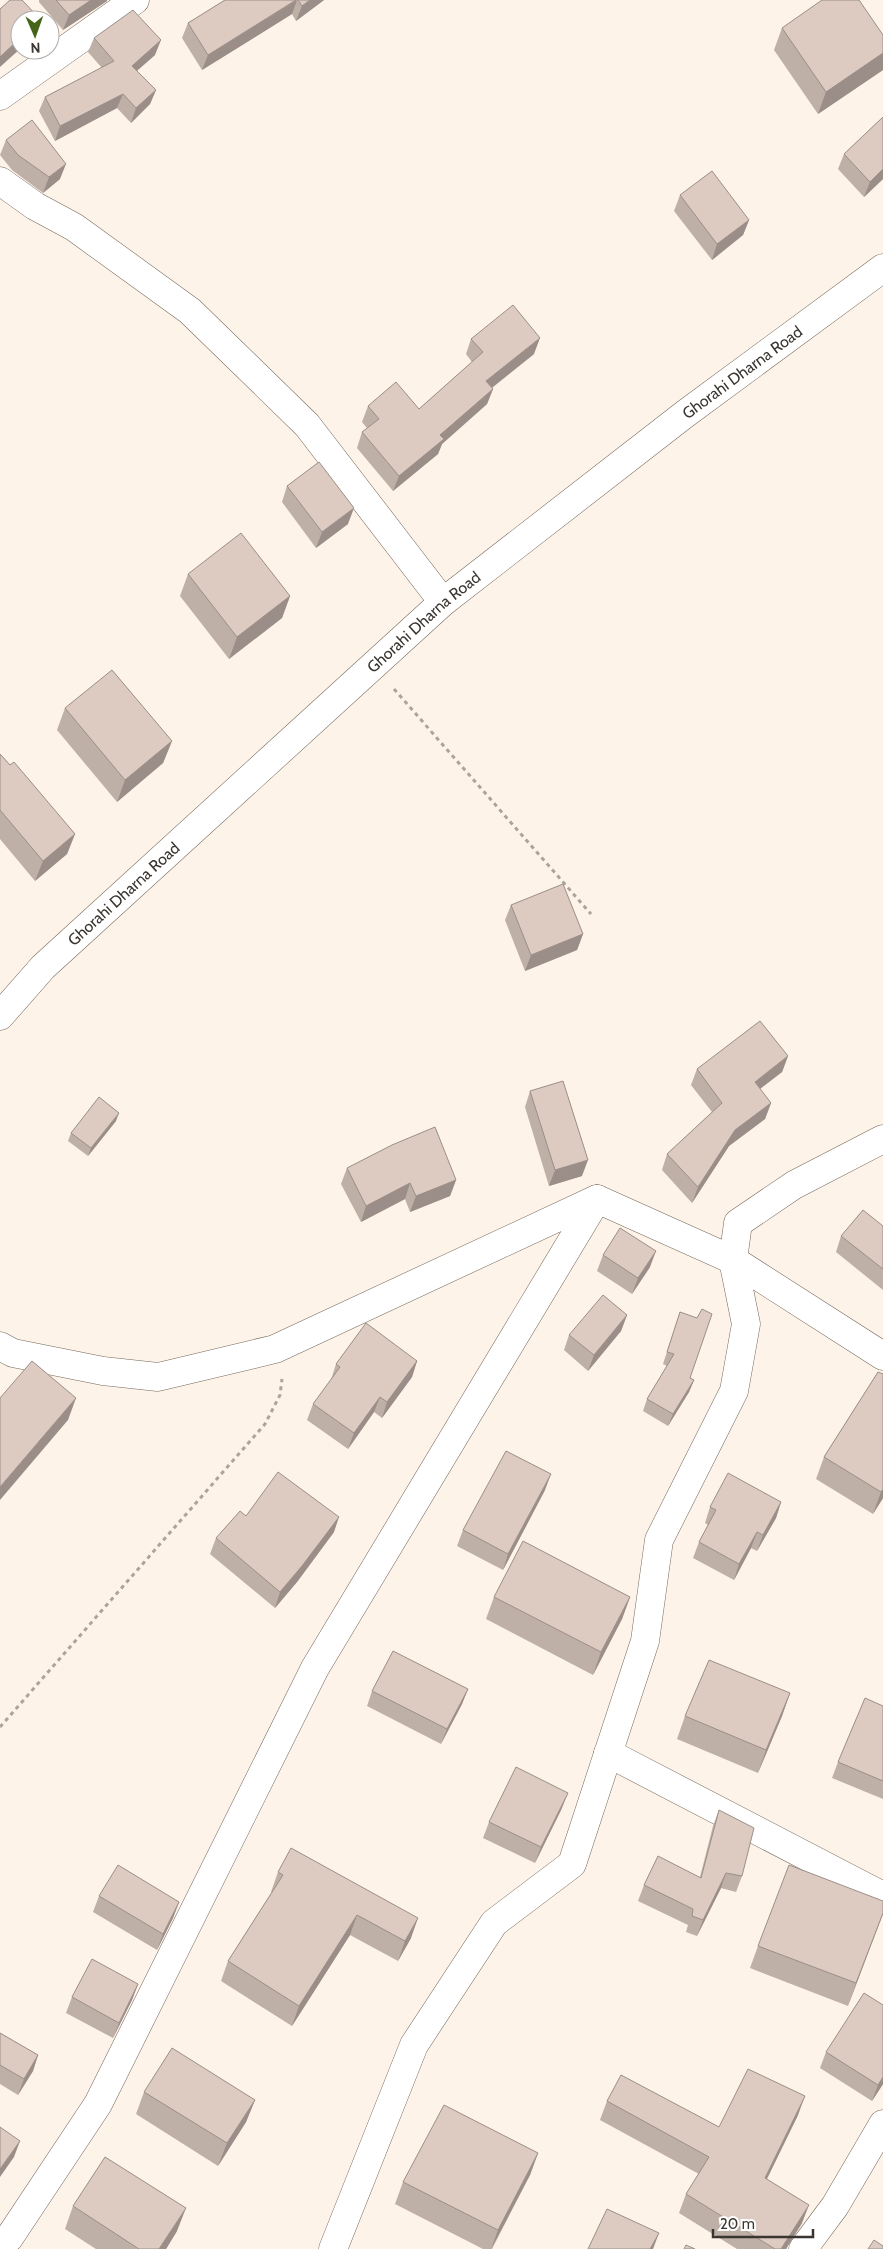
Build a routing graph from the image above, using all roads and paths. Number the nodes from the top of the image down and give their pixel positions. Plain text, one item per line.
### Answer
1 (135, 0) edge
2 (0, 96) edge
3 (0, 181) edge
4 (883, 268) edge
5 (443, 602) junction
6 (373, 666) junction
7 (591, 914) dead end
8 (0, 1016) edge
9 (883, 1139) edge
10 (597, 1199) junction
11 (733, 1260) junction
12 (0, 1346) edge
13 (275, 1349) junction
14 (883, 1356) edge
15 (0, 1727) edge
16 (608, 1753) junction
17 (883, 1896) edge
18 (883, 2124) edge
19 (8, 2241) edge
20 (333, 2249) edge
21 (803, 2249) edge

1 - 2 street
3 - 5 street
4 - 5 street, Ghorahi Dharna Road
5 - 6 street, Ghorahi Dharna Road
6 - 7 path
6 - 8 street, Ghorahi Dharna Road
9 - 11 street
10 - 11 street
10 - 13 street
10 - 19 street
11 - 14 street
11 - 16 street
12 - 13 street
13 - 15 path
16 - 17 street
16 - 20 street
18 - 21 street

